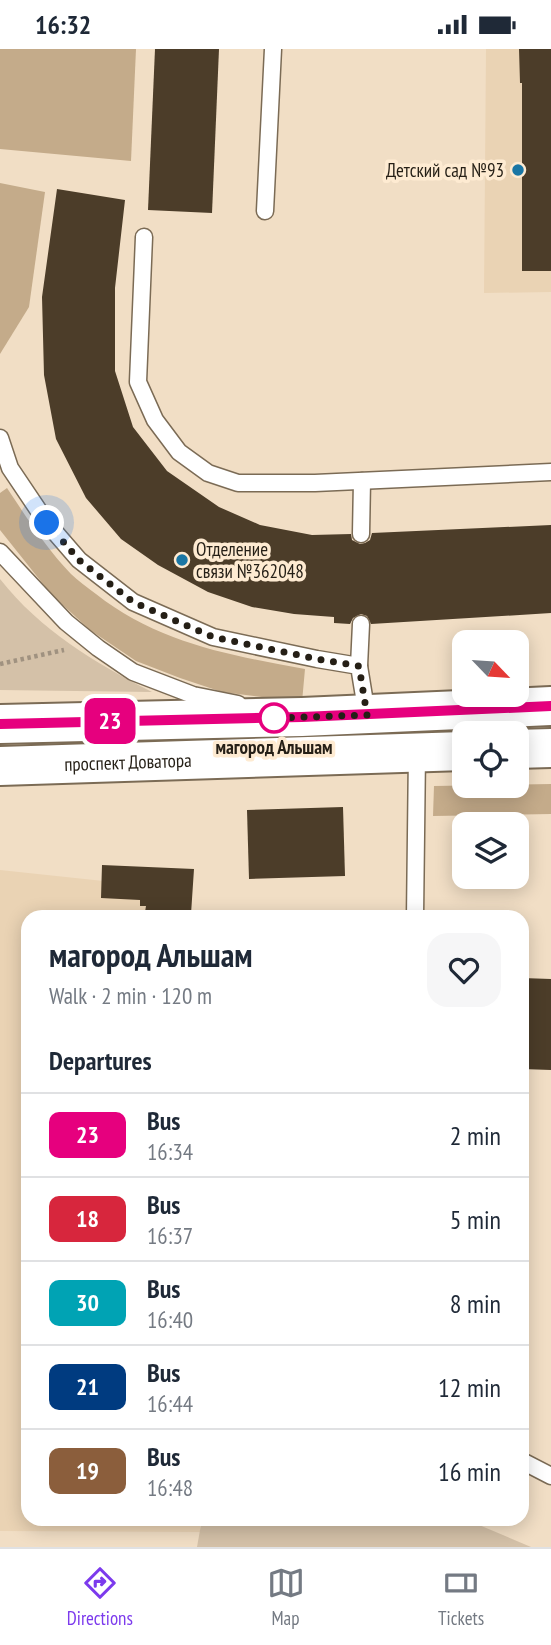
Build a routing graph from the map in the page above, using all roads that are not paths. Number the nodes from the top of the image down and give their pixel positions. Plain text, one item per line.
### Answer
1 (273, 49) edge
2 (265, 211) dead end
3 (144, 237) dead end
4 (0, 438) edge
5 (551, 472) edge
6 (362, 481) junction
7 (361, 534) dead end
8 (0, 552) edge
9 (361, 624) dead end
10 (359, 666) junction
11 (551, 706) edge
12 (367, 715) junction
13 (302, 717) junction
14 (0, 724) edge
15 (551, 748) edge
16 (529, 749) edge
17 (452, 751) edge
18 (417, 752) junction
19 (0, 766) edge
20 (415, 910) edge
21 (529, 1465) edge
22 (551, 1476) edge

1 - 2 lane
3 - 6 lane
4 - 10 lane
5 - 6 lane
6 - 7 lane
8 - 13 lane
9 - 10 lane
10 - 12 lane
11 - 12 main road
12 - 13 main road
13 - 14 main road
15 - 16 main road
17 - 18 main road, проспект Доватора
18 - 19 main road, проспект Доватора
18 - 20 lane
21 - 22 lane

